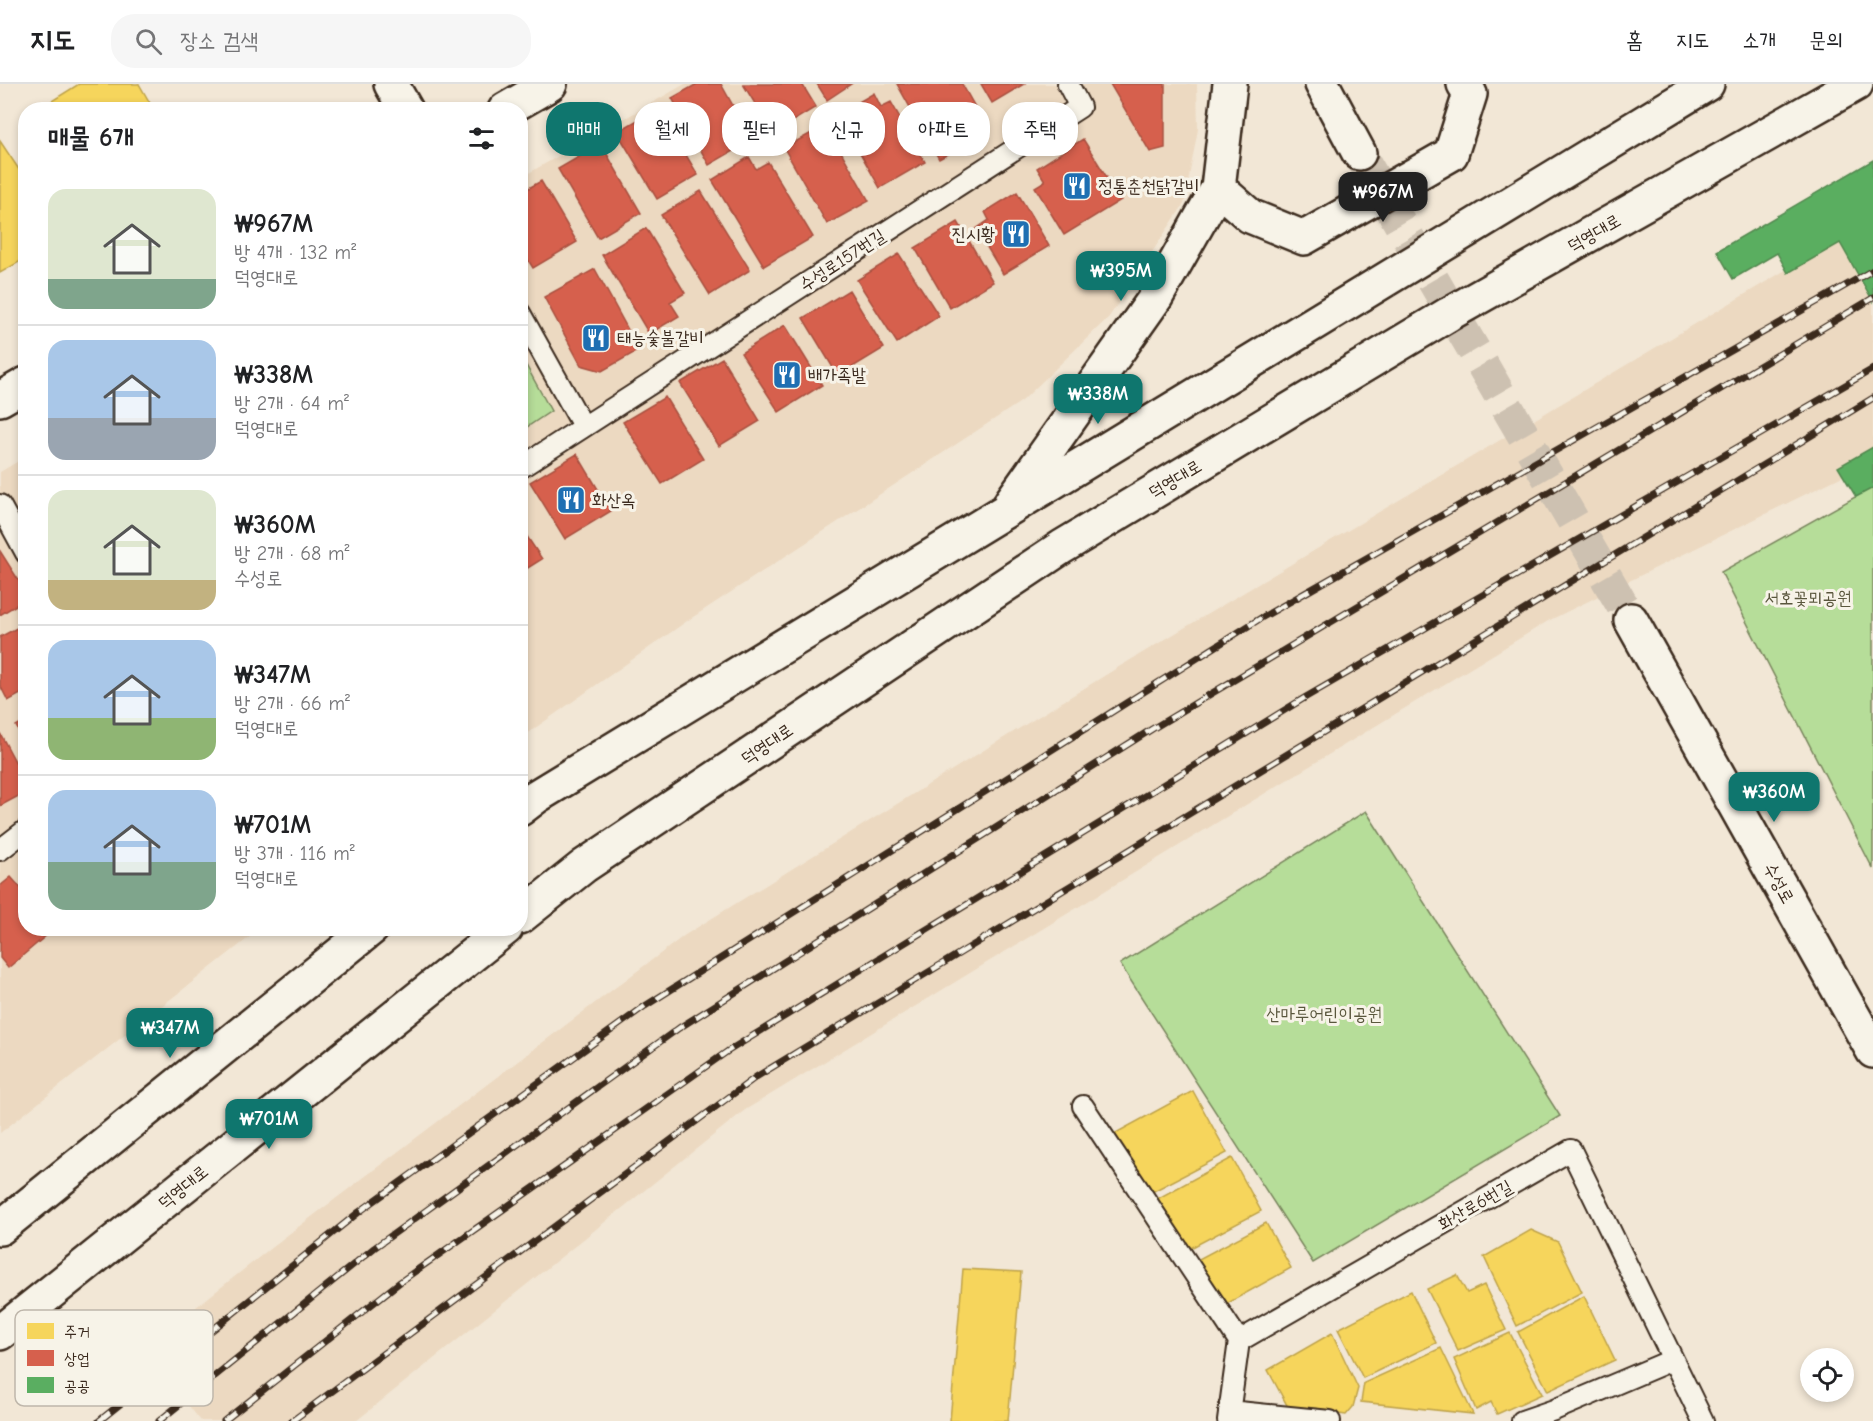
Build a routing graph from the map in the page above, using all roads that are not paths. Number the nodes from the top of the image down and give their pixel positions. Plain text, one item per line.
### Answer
1 (391, 84) edge
2 (550, 84) edge
3 (1068, 84) edge
4 (1230, 84) edge
5 (1322, 84) edge
6 (1464, 84) edge
7 (1707, 84) edge
8 (1856, 84) edge
9 (401, 102) edge
10 (519, 102) edge
11 (1359, 153) tunnel mouth
12 (1218, 188) junction
13 (528, 327) edge
14 (18, 389) edge
15 (0, 399) edge
16 (583, 426) junction
17 (528, 463) edge
18 (0, 505) edge
19 (1004, 512) junction
20 (18, 538) edge
21 (1631, 620) tunnel mouth
22 (528, 803) edge
23 (18, 836) edge
24 (0, 850) edge
25 (528, 911) edge
26 (362, 936) edge
27 (496, 936) edge
28 (1873, 1051) edge
29 (1083, 1106) dead end
30 (0, 1228) edge
31 (29, 1310) edge
32 (15, 1321) edge
33 (0, 1333) edge
34 (1239, 1341) junction
35 (1672, 1360) junction
36 (1228, 1416) edge
37 (1330, 1421) edge
38 (1522, 1421) edge
39 (1703, 1421) edge

1 - 9 main road
2 - 10 main road
3 - 16 lane, 수성로157번길
4 - 12 main road
5 - 11 main road
6 - 12 main road
7 - 19 main road
8 - 25 main road, 덕영대로
12 - 19 main road
13 - 16 lane
14 - 15 main road
16 - 17 lane, 수성로157번길
18 - 20 lane
19 - 22 main road
21 - 28 main road, 수성로
23 - 24 lane
26 - 30 main road
27 - 31 main road, 덕영대로
29 - 34 lane
32 - 33 main road, 덕영대로
34 - 35 lane, 화산로6번길
34 - 36 lane
35 - 38 lane
35 - 39 lane, 화산로6번길
36 - 37 lane

